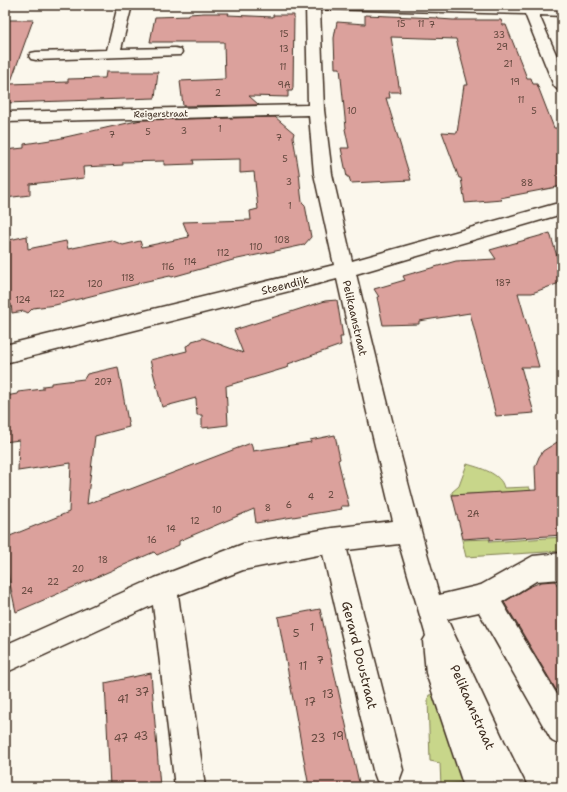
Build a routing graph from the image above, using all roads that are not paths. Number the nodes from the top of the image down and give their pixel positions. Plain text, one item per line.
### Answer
1 (125, 5) edge
2 (313, 5) edge
3 (320, 5) edge
4 (529, 7) edge
5 (562, 12) edge
6 (175, 52) dead end
7 (113, 53) junction
8 (36, 56) dead end
9 (562, 86) edge
10 (316, 110) junction
11 (5, 117) edge
12 (562, 208) edge
13 (344, 270) junction
14 (5, 354) edge
15 (408, 531) junction
16 (332, 540) junction
17 (562, 566) edge
18 (164, 587) junction
19 (485, 597) junction
20 (433, 618) junction
21 (5, 659) edge
22 (562, 731) edge
23 (388, 770) dead end
24 (190, 787) edge
25 (479, 787) edge
26 (512, 787) edge

1 - 7 street
2 - 10 street, Pelikaanstraat
3 - 4 street
4 - 5 street
4 - 9 street
6 - 7 street
7 - 8 street
10 - 11 street, Reigerstraat
10 - 13 street, Pelikaanstraat
12 - 13 street, Steendijk
13 - 14 street, Steendijk
13 - 15 street, Pelikaanstraat
15 - 16 street
15 - 20 street, Pelikaanstraat
16 - 18 street
16 - 23 street, Gerard Doustraat
17 - 19 street
18 - 21 street
18 - 24 street
19 - 20 street
19 - 22 street
20 - 25 street, Pelikaanstraat
20 - 26 street, Pelikaanstraat

